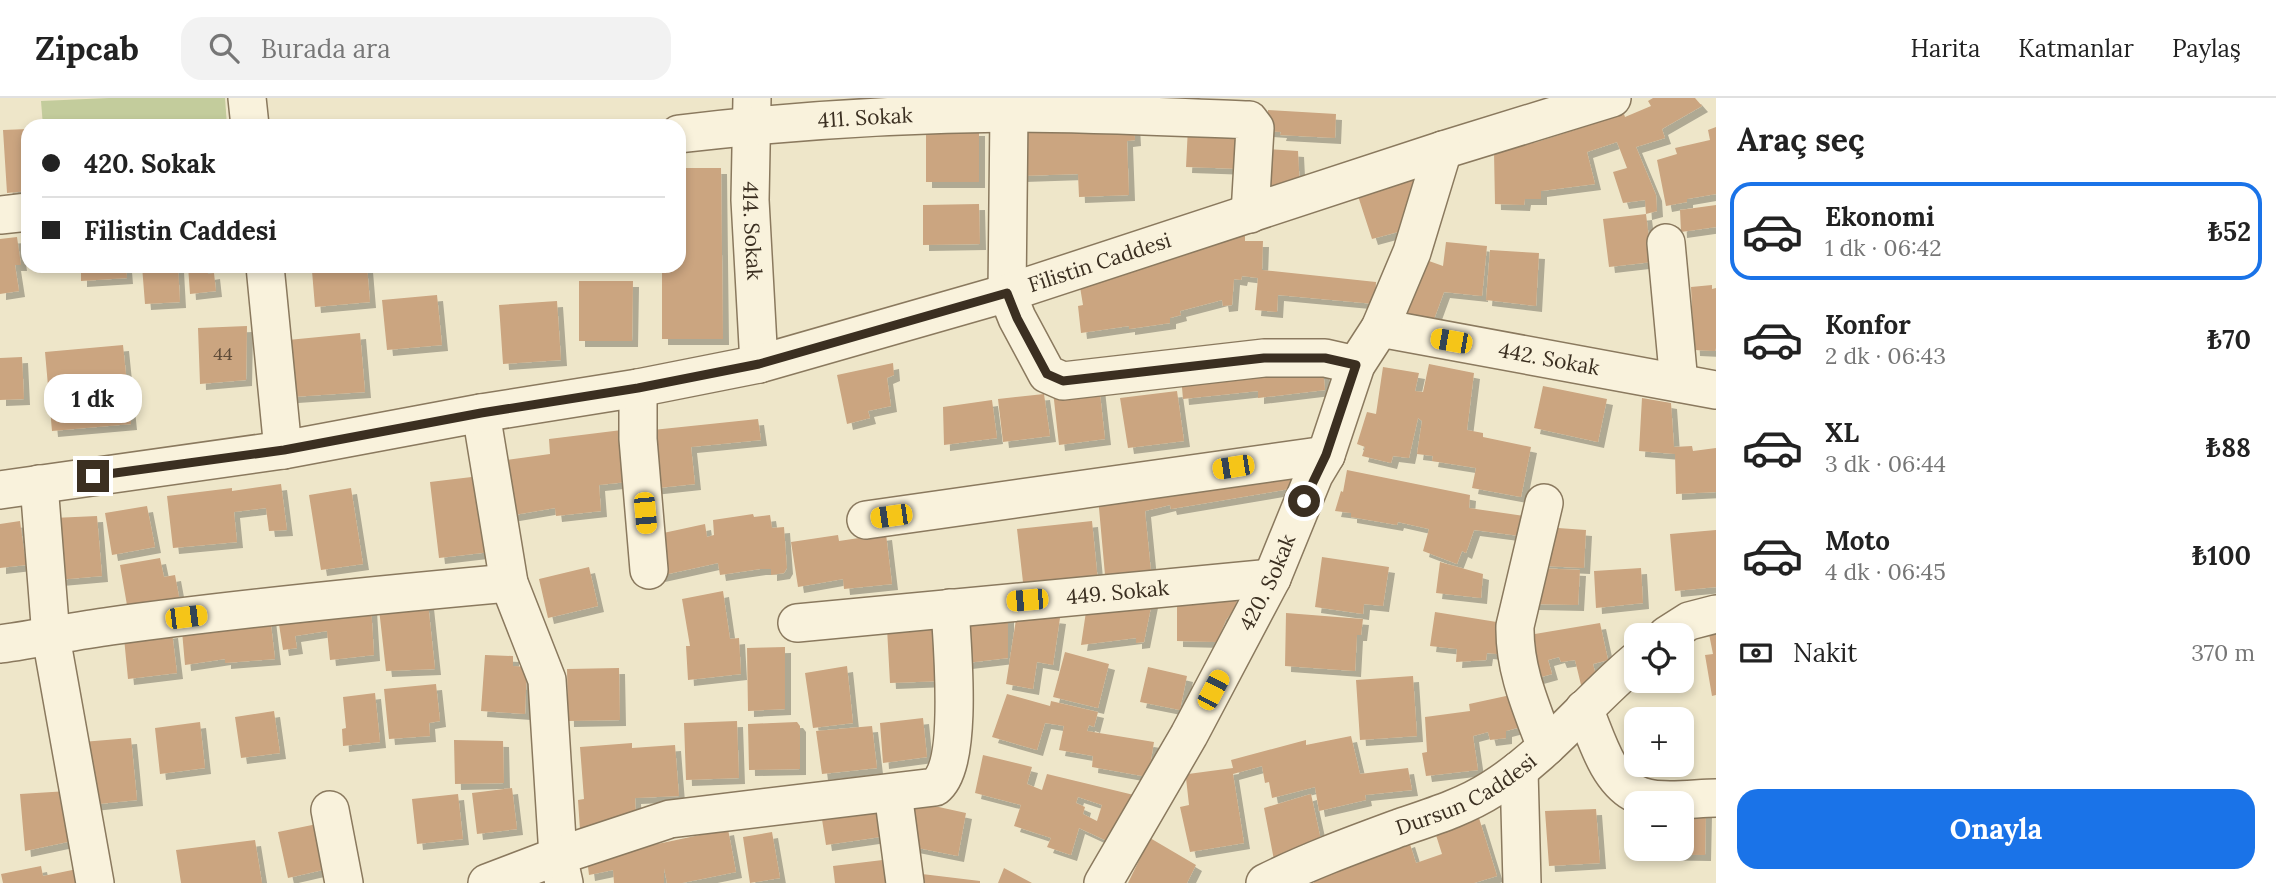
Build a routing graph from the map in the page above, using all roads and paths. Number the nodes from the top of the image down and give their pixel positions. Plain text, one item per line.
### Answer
1 (247, 98) edge
2 (1612, 98) edge
3 (752, 112) edge
4 (1009, 113) junction
5 (249, 119) edge
6 (686, 132) edge
7 (1443, 150) junction
8 (21, 213) edge
9 (1250, 214) junction
10 (0, 215) edge
11 (1666, 243) dead end
12 (266, 273) edge
13 (1007, 293) junction
14 (1380, 328) junction
15 (759, 364) junction
16 (1356, 365) junction
17 (1679, 383) junction
18 (638, 388) junction
19 (1716, 390) edge
20 (481, 413) junction
21 (284, 450) junction
22 (1326, 455) junction
23 (38, 484) junction
24 (0, 490) edge
25 (1544, 503) dead end
26 (866, 520) dead end
27 (649, 570) dead end
28 (1272, 578) junction
29 (509, 583) junction
30 (950, 608) junction
31 (1716, 614) edge
32 (797, 623) dead end
33 (1686, 623) edge
34 (51, 637) junction
35 (0, 644) edge
36 (1624, 672) edge
37 (1584, 709) junction
38 (1546, 747) junction
39 (1519, 770) junction
40 (893, 793) junction
41 (1716, 798) edge
42 (330, 810) dead end
43 (561, 869) edge
44 (95, 883) edge
45 (344, 883) edge
46 (487, 883) edge
47 (905, 883) edge
48 (1103, 883) edge
49 (1265, 883) edge
50 (1522, 883) edge

1 - 5 street
2 - 7 street, Filistin Caddesi
3 - 4 street, 411. Sokak
3 - 6 street, 411. Sokak
3 - 15 street, 414. Sokak
4 - 9 street, 411. Sokak
4 - 13 street
7 - 9 street, Filistin Caddesi
7 - 14 street, 420. Sokak
8 - 10 street
9 - 13 street, Filistin Caddesi
11 - 17 street
12 - 21 street
13 - 15 street, Filistin Caddesi
13 - 16 street
14 - 16 street, 420. Sokak
14 - 17 street, 442. Sokak
15 - 18 street, Filistin Caddesi
16 - 22 street, 420. Sokak
17 - 19 street, 442. Sokak
18 - 20 street, Filistin Caddesi
18 - 27 street
20 - 21 street, Filistin Caddesi
20 - 29 street
21 - 23 street, Filistin Caddesi
22 - 26 street
22 - 28 street, 420. Sokak
23 - 24 street, Filistin Caddesi
23 - 34 street
25 - 38 street
28 - 30 street, 449. Sokak
28 - 48 street, 420. Sokak
29 - 34 street
29 - 43 street
30 - 32 street, 449. Sokak
30 - 40 street
31 - 33 street
34 - 35 street
34 - 44 street
36 - 37 street, Dursun Caddesi
37 - 38 street, Dursun Caddesi
37 - 41 street
38 - 39 street, Dursun Caddesi
39 - 49 street, Dursun Caddesi
39 - 50 street
40 - 43 street
40 - 47 street
42 - 45 street
43 - 46 street

